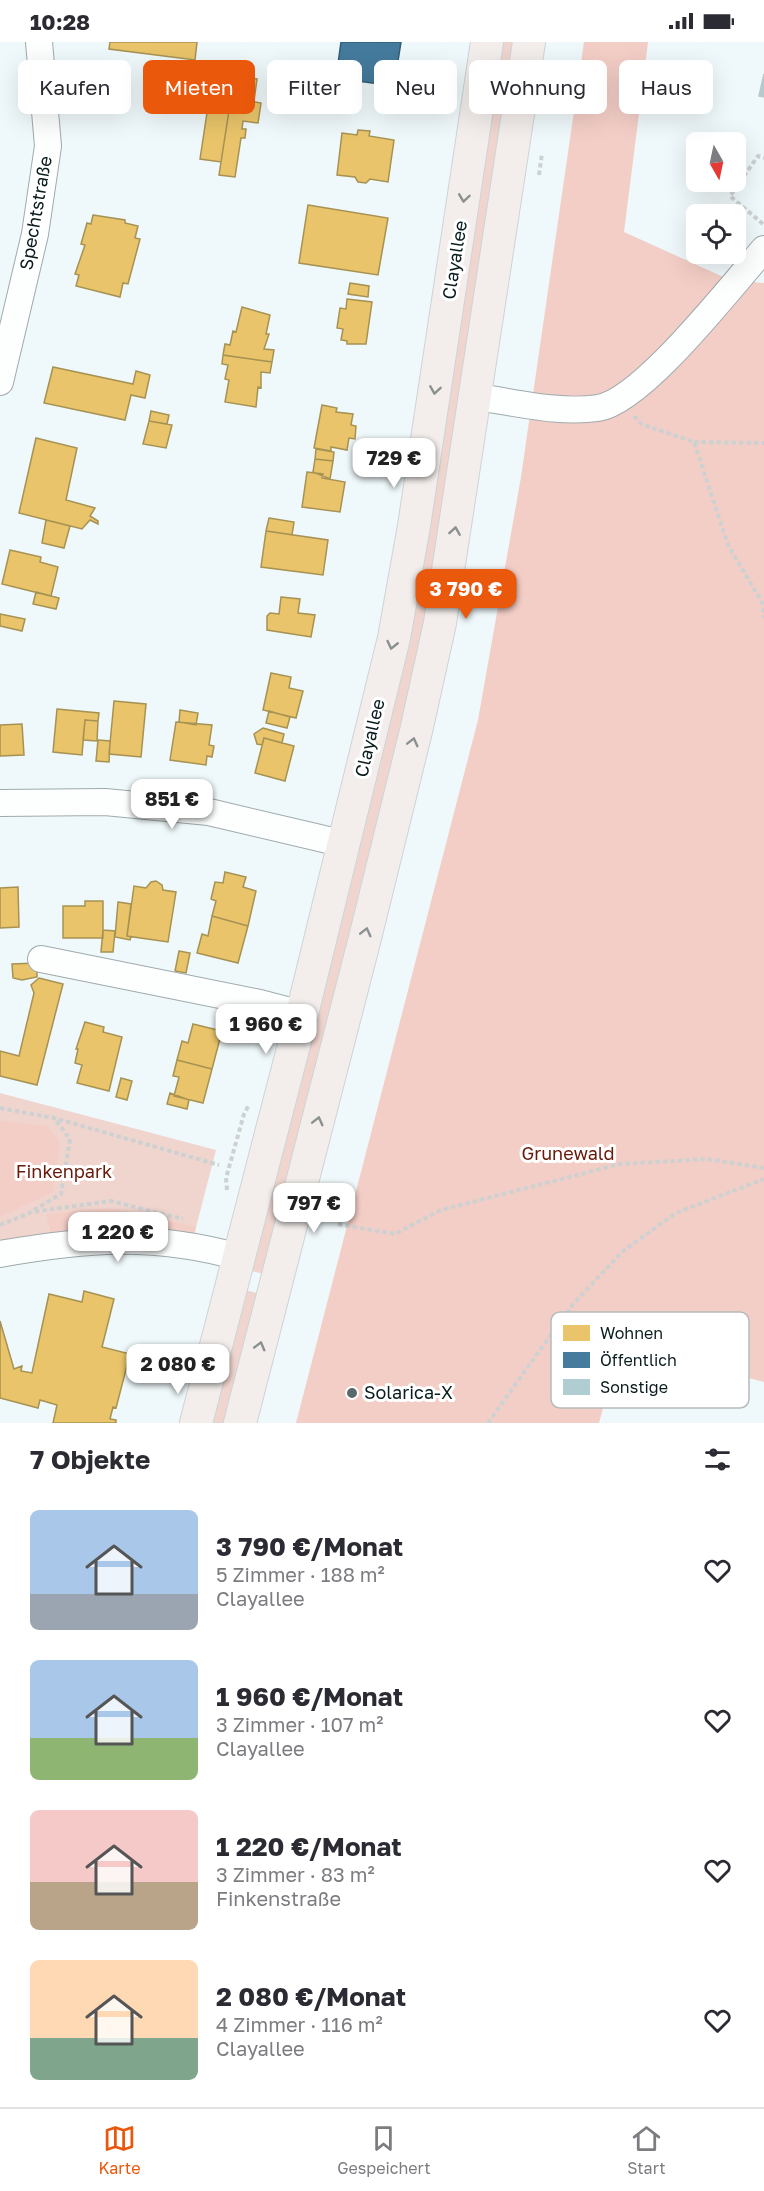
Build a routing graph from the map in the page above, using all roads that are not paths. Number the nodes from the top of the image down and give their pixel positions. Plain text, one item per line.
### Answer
1 (39, 42) edge
2 (487, 42) edge
3 (529, 42) edge
4 (764, 249) edge
5 (0, 382) edge
6 (476, 397) junction
7 (0, 803) edge
8 (345, 844) junction
9 (41, 959) dead end
10 (302, 1014) junction
11 (0, 1254) edge
12 (238, 1257) junction
13 (196, 1423) edge
14 (240, 1423) edge

1 - 5 street, Spechtstraße
2 -> 8 main road, Clayallee
3 - 6 main road
4 - 6 street
14 -> 6 main road
7 - 8 street
8 - 10 main road, Clayallee
9 - 10 street
10 - 12 main road, Clayallee
11 - 12 street
12 - 13 main road, Clayallee

